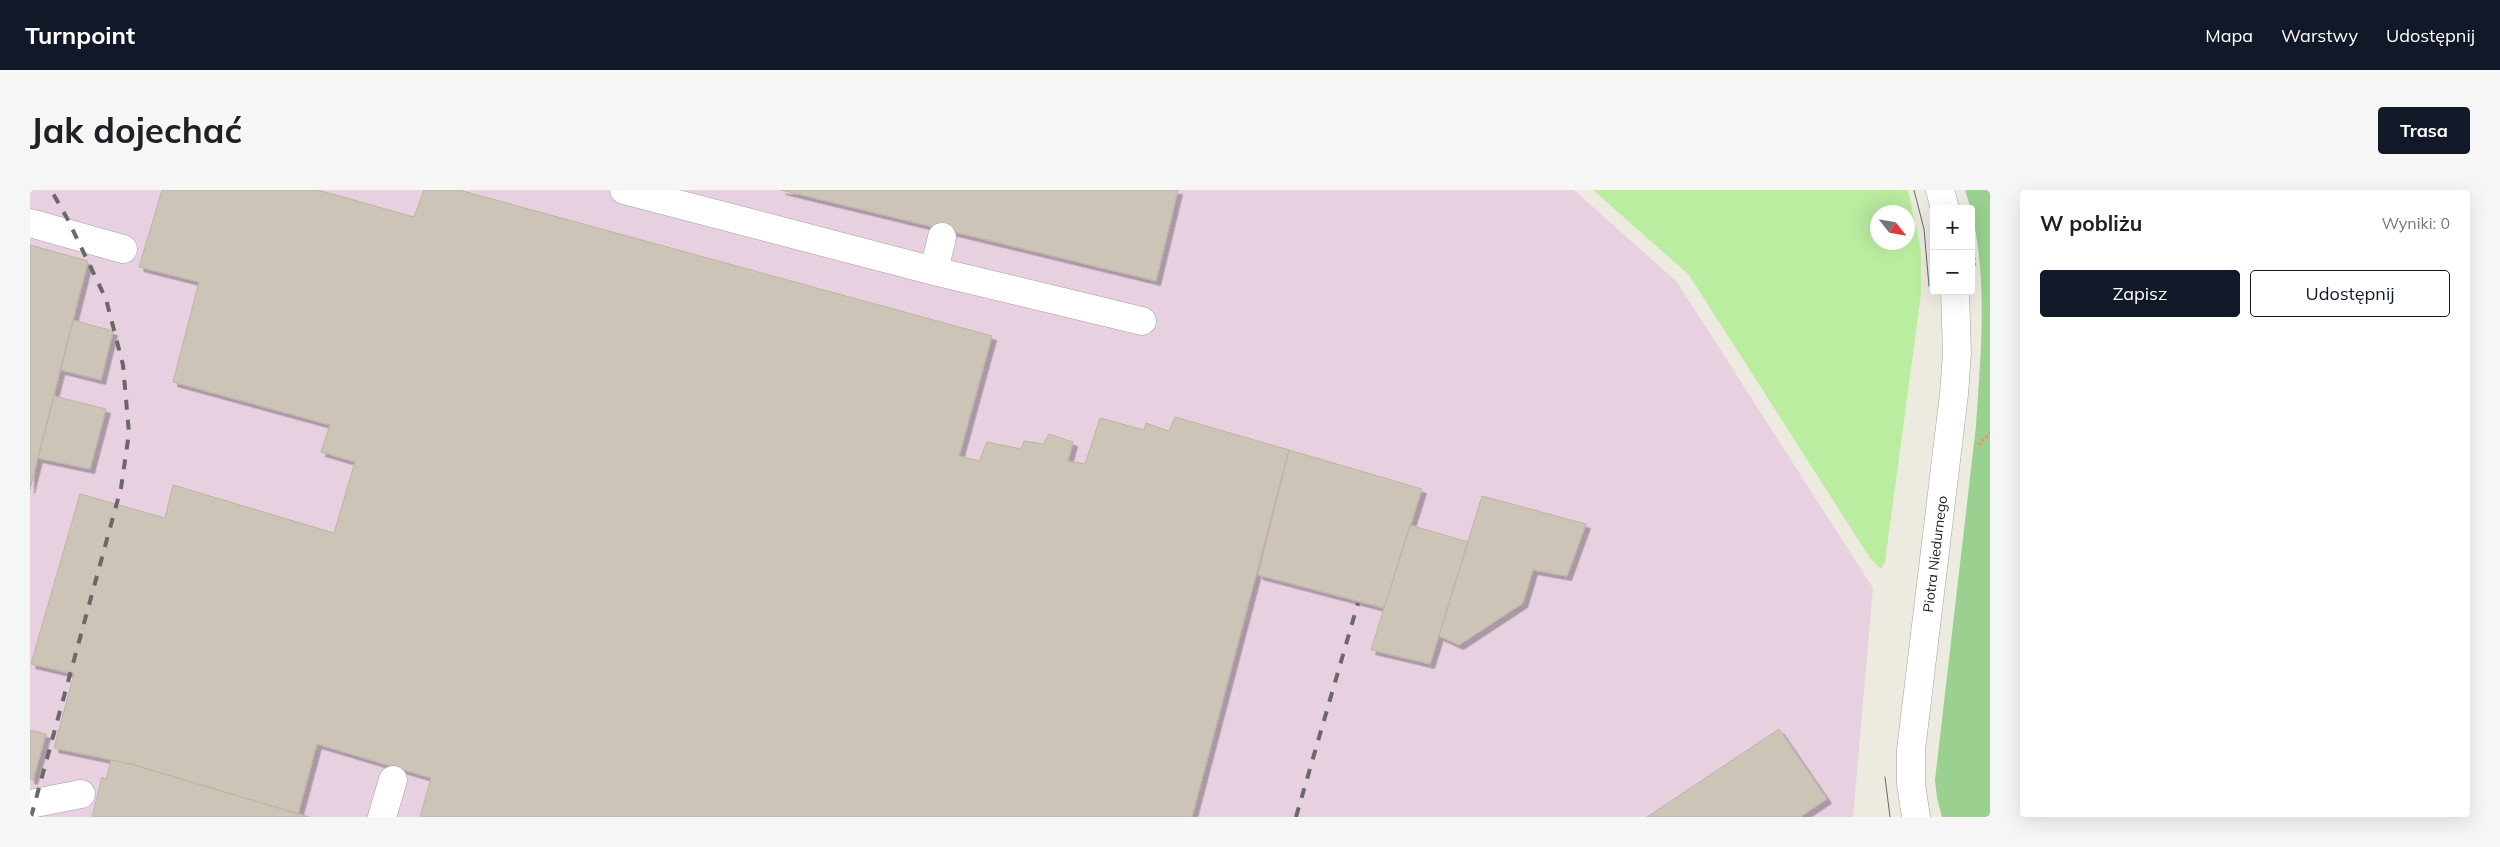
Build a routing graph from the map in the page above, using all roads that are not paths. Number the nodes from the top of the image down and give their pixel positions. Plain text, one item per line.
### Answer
1 (624, 190) edge
2 (1940, 190) edge
3 (1944, 205) edge
4 (30, 223) edge
5 (942, 237) dead end
6 (123, 249) dead end
7 (934, 271) junction
8 (1955, 295) edge
9 (1142, 321) dead end
10 (393, 780) dead end
11 (81, 794) dead end
12 (30, 804) edge
13 (382, 817) edge
14 (1916, 817) edge

1 - 7 street
2 - 3 street
4 - 6 street
5 - 7 street
7 - 9 street
8 - 14 street, Piotra Niedurnego
10 - 13 street
11 - 12 street

